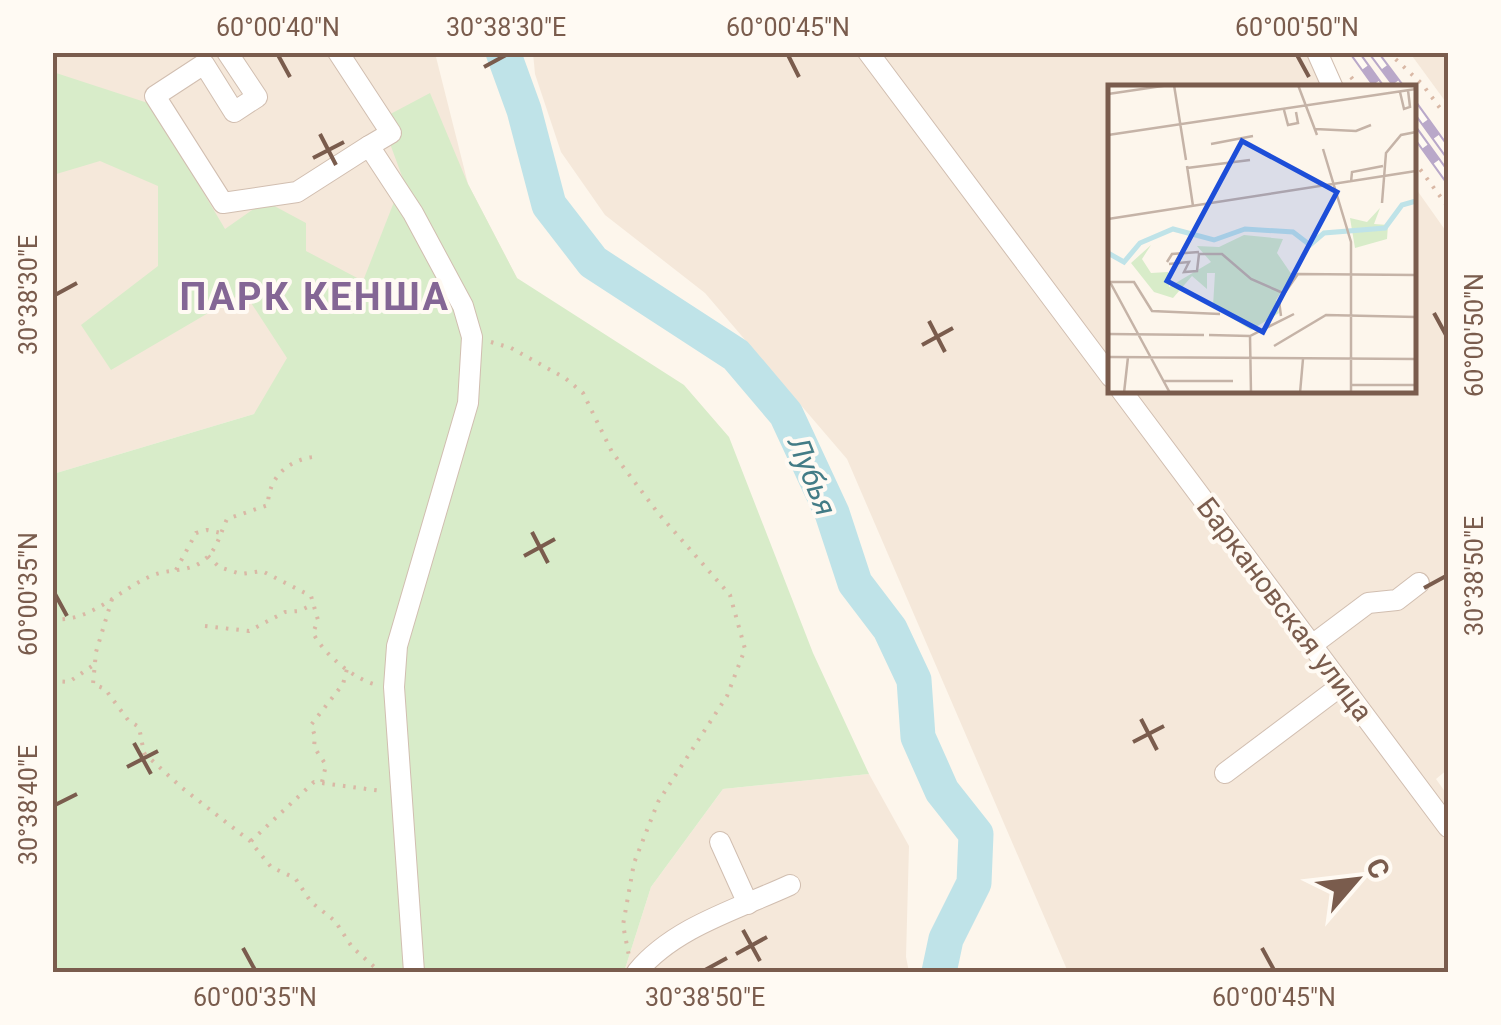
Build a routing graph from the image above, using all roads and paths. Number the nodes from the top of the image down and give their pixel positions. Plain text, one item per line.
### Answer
1 (227, 52) edge
2 (338, 52) edge
3 (868, 52) edge
4 (1317, 52) edge
5 (1388, 52) edge
6 (1332, 85) edge
7 (1448, 108) edge
8 (370, 146) junction
9 (1416, 164) edge
10 (1448, 207) edge
11 (472, 337) junction
12 (1108, 373) edge
13 (1122, 392) edge
14 (314, 457) dead end
15 (222, 533) junction
16 (208, 556) junction
17 (176, 570) junction
18 (1419, 584) dead end
19 (112, 599) junction
20 (314, 604) junction
21 (52, 619) edge
22 (206, 626) dead end
23 (1312, 645) junction
24 (93, 665) junction
25 (348, 668) junction
26 (52, 681) edge
27 (1342, 685) junction
28 (394, 688) junction
29 (1225, 773) dead end
30 (322, 782) junction
31 (401, 789) junction
32 (1448, 827) edge
33 (250, 842) junction
34 (720, 842) dead end
35 (790, 885) dead end
36 (748, 904) junction
37 (632, 963) edge
38 (380, 972) edge
39 (414, 972) edge

1 - 8 street
2 - 8 street
3 - 12 street
4 - 6 street
5 - 7 path
8 - 11 street
9 - 10 path
11 - 28 street
11 - 37 path
13 - 23 street, Баркановская улица
14 - 15 path
15 - 16 path
15 - 17 path
16 - 17 path
16 - 20 path
17 - 19 path
18 - 23 street
19 - 21 path
19 - 24 path
20 - 22 path
20 - 25 path
23 - 27 street, Баркановская улица
24 - 26 path
24 - 33 path
25 - 28 path
25 - 30 path
27 - 29 street
27 - 32 street, Баркановская улица
28 - 31 street
30 - 31 path
30 - 33 path
31 - 39 street
33 - 38 path
34 - 36 street
35 - 36 street
36 - 37 street

